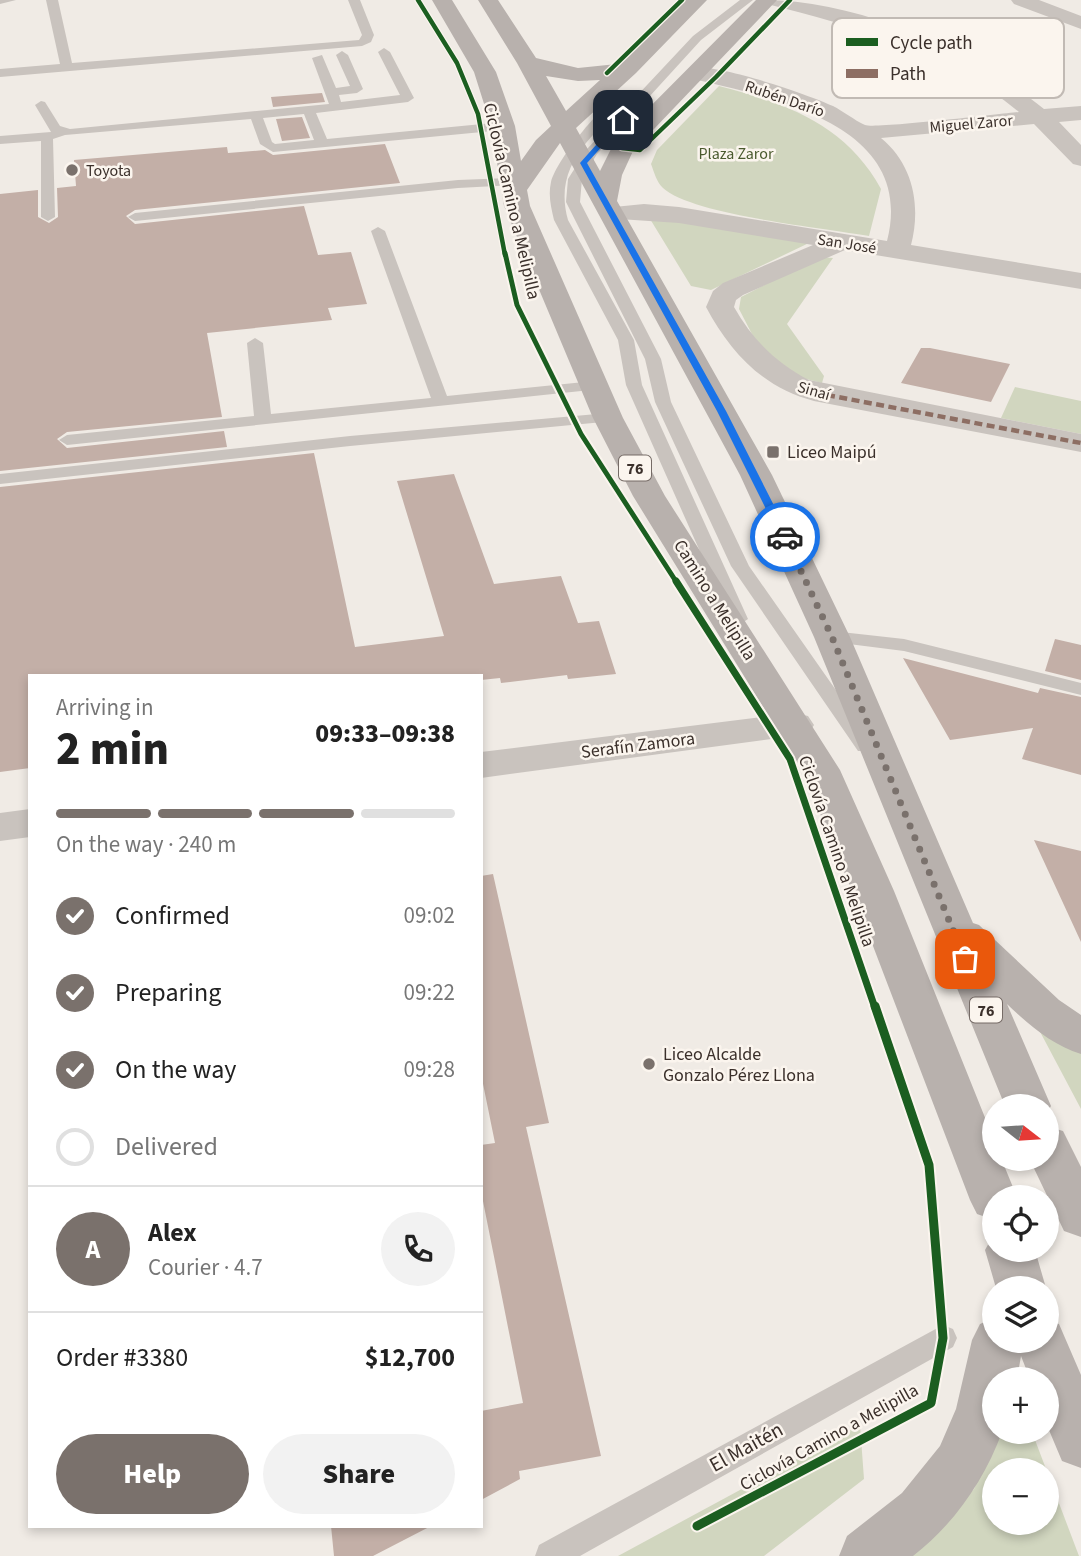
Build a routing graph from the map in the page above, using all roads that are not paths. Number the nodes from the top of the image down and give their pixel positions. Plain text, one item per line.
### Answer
1 (10, 0) edge
2 (52, 0) edge
3 (354, 0) edge
4 (442, 0) edge
5 (488, 0) edge
6 (728, 0) edge
7 (747, 0) edge
8 (767, 0) edge
9 (774, 0) edge
10 (1021, 0) edge
11 (0, 1) edge
12 (707, 7) edge
13 (844, 18) edge
14 (1081, 23) edge
15 (384, 52) dead end
16 (342, 55) dead end
17 (318, 58) dead end
18 (528, 63) junction
19 (67, 68) junction
20 (628, 68) junction
21 (0, 73) edge
22 (697, 73) junction
23 (332, 92) junction
24 (1014, 98) edge
25 (41, 105) dead end
26 (336, 107) junction
27 (309, 110) junction
28 (1081, 113) edge
29 (256, 115) junction
30 (1038, 117) junction
31 (503, 126) junction
32 (563, 127) junction
33 (62, 132) junction
34 (862, 133) junction
35 (47, 137) junction
36 (0, 140) edge
37 (322, 142) junction
38 (580, 156) junction
39 (1081, 159) edge
40 (512, 187) junction
41 (609, 206) junction
42 (48, 217) dead end
43 (135, 217) dead end
44 (378, 231) dead end
45 (841, 242) junction
46 (897, 251) junction
47 (1081, 281) edge
48 (255, 343) dead end
49 (594, 386) junction
50 (441, 402) junction
51 (608, 418) junction
52 (263, 420) junction
53 (67, 440) dead end
54 (1081, 443) edge
55 (0, 479) edge
56 (832, 637) junction
57 (1081, 689) edge
58 (795, 725) junction
59 (483, 765) edge
60 (898, 794) junction
61 (28, 823) edge
62 (0, 827) edge
63 (946, 914) junction
64 (1081, 1037) edge
65 (1023, 1094) edge
66 (1059, 1171) edge
67 (988, 1185) edge
68 (1081, 1216) edge
69 (943, 1338) dead end
70 (996, 1353) edge
71 (1046, 1353) edge
72 (1081, 1443) edge
73 (550, 1556) edge
74 (867, 1556) edge

1 - 11 lane
2 - 19 lane
3 - 19 lane
4 - 31 main road, Camino a Melipilla / 76
5 - 18 main road, 76
6 - 12 lane
7 - 38 lane
8 - 22 main road
9 - 13 street
10 - 14 street
12 - 20 main road
12 - 38 lane
15 - 26 lane
16 - 23 lane
17 - 23 lane
18 - 20 main road
18 - 32 main road, 76
19 - 21 lane
20 - 32 main road
22 - 34 street, Rubén Darío
22 - 41 main road
23 - 26 lane
24 - 30 street
25 - 33 lane
26 - 27 lane
27 - 29 lane
27 - 37 lane
28 - 30 street, Miguel Zaror
29 - 33 lane
29 - 37 lane
30 - 34 street, Miguel Zaror
30 - 39 street
31 - 37 lane
31 - 40 main road, Camino a Melipilla / 76
32 - 38 main road, 76
32 - 40 main road
33 - 35 lane
34 - 46 street, Rubén Darío
35 - 36 lane
35 - 42 lane
38 - 41 main road, 76
38 - 58 lane
38 - 60 lane
40 - 43 lane
40 - 49 main road, Camino a Melipilla / 76
41 - 45 street, San José
41 - 56 main road, 76
44 - 50 lane
45 - 46 street, San José
45 - 54 street, Sinaí
46 - 47 street, San José
48 - 52 lane
49 - 50 lane
49 - 51 main road, Camino a Melipilla / 76
50 - 52 lane
51 - 55 lane
51 - 58 main road, Camino a Melipilla / 76
52 - 53 lane
56 - 57 lane
56 - 60 main road, 76
58 - 59 street, Serafín Zamora
58 - 67 main road, Camino a Melipilla / 76
60 - 63 main road, 76
61 - 62 street
63 - 64 main road
63 - 65 main road, 76
66 - 68 main road
69 - 73 lane, El Maitén
70 - 74 main road
71 - 72 main road

